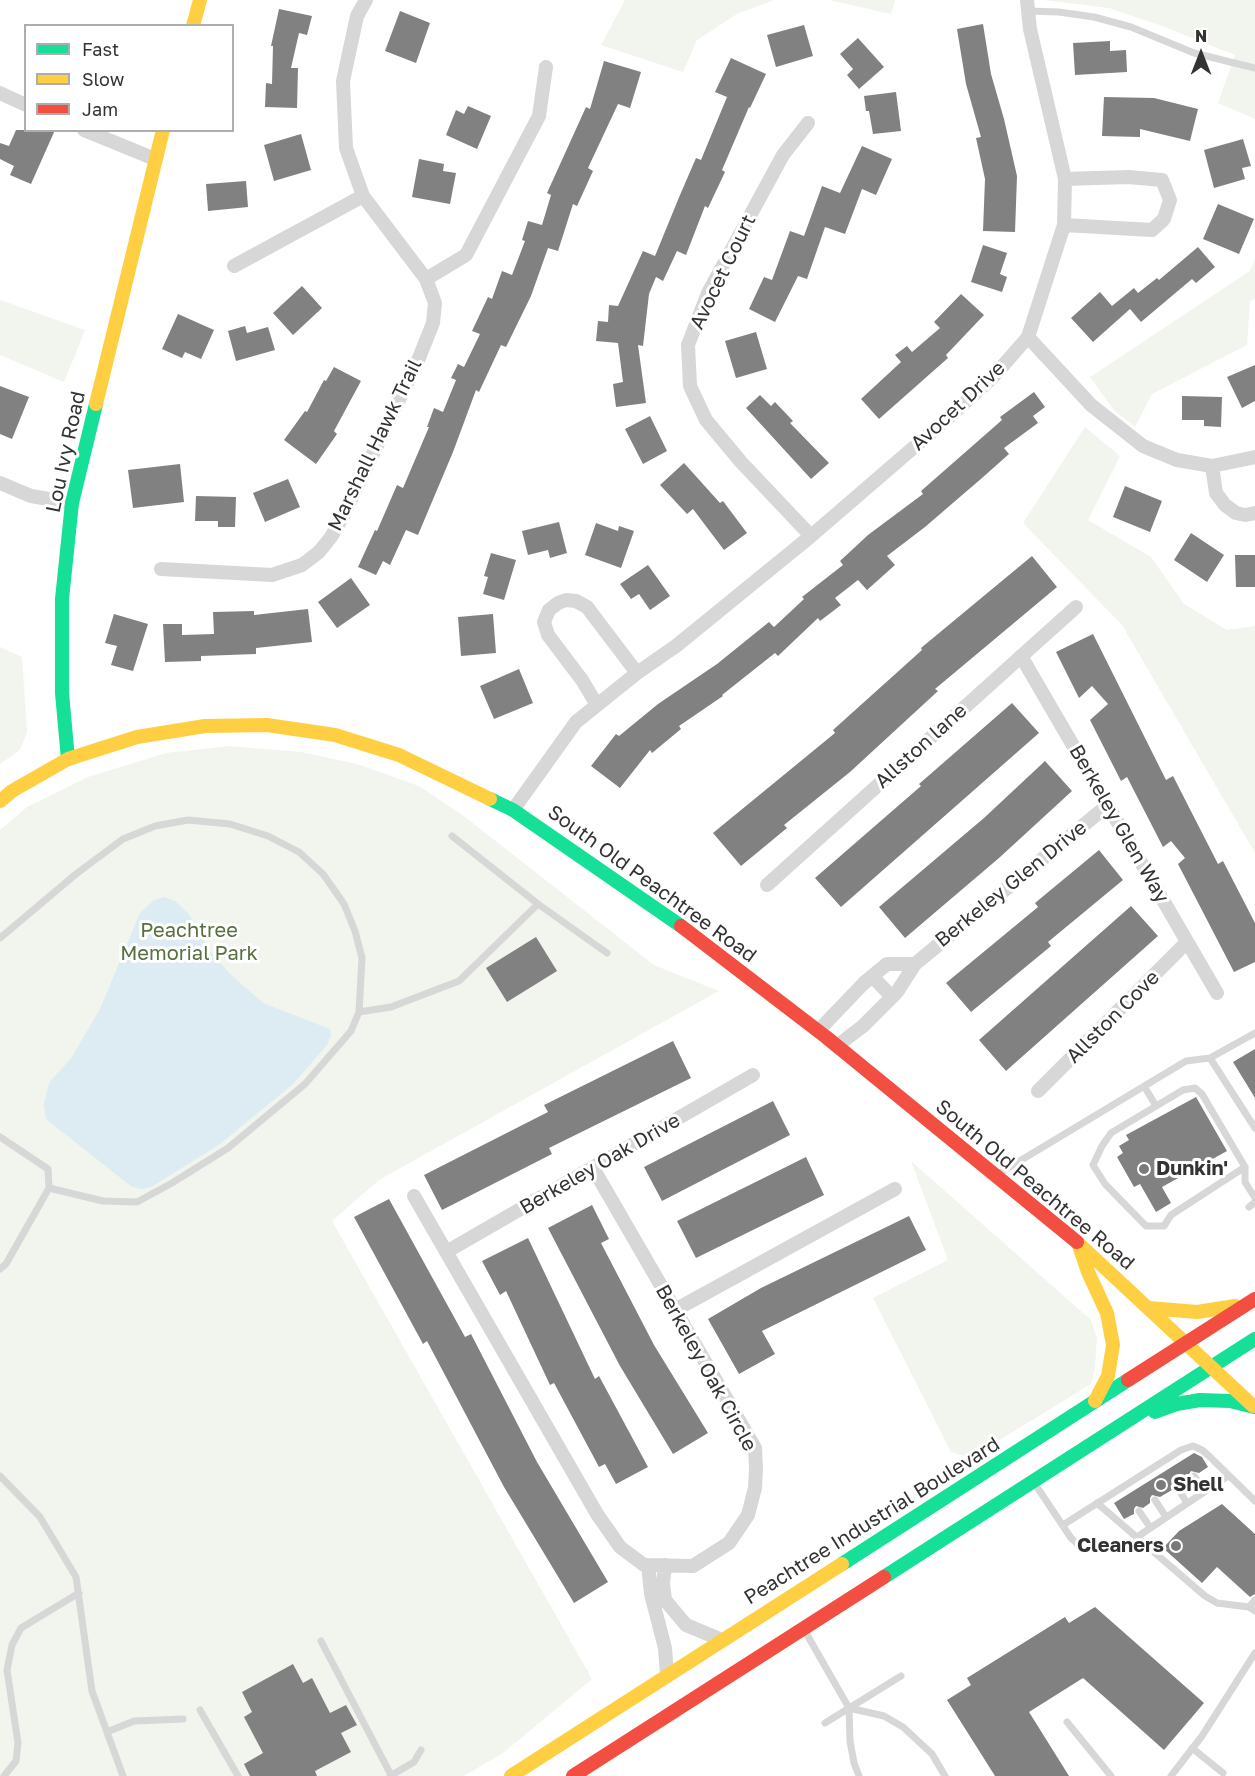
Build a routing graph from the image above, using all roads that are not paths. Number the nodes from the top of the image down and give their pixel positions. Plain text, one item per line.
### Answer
1 (200, 0) edge
2 (366, 0) edge
3 (1027, 6) edge
4 (194, 24) edge
5 (546, 67) dead end
6 (1255, 68) edge
7 (0, 93) edge
8 (24, 104) edge
9 (808, 123) dead end
10 (89, 132) edge
11 (162, 132) edge
12 (155, 159) junction
13 (1065, 179) junction
14 (363, 196) junction
15 (1064, 225) junction
16 (234, 266) dead end
17 (426, 279) junction
18 (1028, 337) junction
19 (1255, 457) edge
20 (1212, 466) junction
21 (0, 483) edge
22 (72, 503) junction
23 (1255, 513) edge
24 (811, 536) junction
25 (161, 568) dead end
26 (1076, 607) dead end
27 (1021, 656) junction
28 (637, 673) junction
29 (597, 705) junction
30 (68, 759) junction
31 (0, 801) edge
32 (1108, 805) junction
33 (513, 810) junction
34 (452, 836) dead end
35 (767, 885) dead end
36 (538, 904) junction
37 (0, 938) edge
38 (1187, 942) junction
39 (608, 953) dead end
40 (915, 964) junction
41 (872, 976) junction
42 (1217, 993) dead end
43 (892, 997) junction
44 (359, 1012) junction
45 (818, 1031) junction
46 (1255, 1033) edge
47 (837, 1046) junction
48 (1210, 1058) junction
49 (753, 1076) dead end
50 (1144, 1086) junction
51 (1038, 1091) dead end
52 (1156, 1106) junction
53 (1255, 1128) edge
54 (0, 1137) edge
55 (1245, 1167) junction
56 (593, 1168) junction
57 (995, 1175) junction
58 (50, 1188) junction
59 (895, 1189) dead end
60 (414, 1196) dead end
61 (1255, 1198) edge
62 (1078, 1243) junction
63 (446, 1252) junction
64 (0, 1269) edge
65 (1255, 1299) edge
66 (1149, 1308) junction
67 (675, 1310) junction
68 (1255, 1339) edge
69 (1185, 1342) junction
70 (1210, 1367) junction
71 (1093, 1403) junction
72 (1255, 1407) edge
73 (1124, 1422) junction
74 (1178, 1452) junction
75 (1184, 1459) dead end
76 (1161, 1463) junction
77 (1166, 1470) dead end
78 (0, 1476) edge
79 (1139, 1476) junction
80 (1194, 1476) dead end
81 (1228, 1476) junction
82 (1032, 1480) junction
83 (1145, 1484) dead end
84 (1122, 1487) junction
85 (1177, 1487) dead end
86 (1205, 1491) junction
87 (1127, 1494) dead end
88 (1155, 1500) dead end
89 (1255, 1501) edge
90 (1097, 1503) junction
91 (1187, 1503) junction
92 (1139, 1511) dead end
93 (1166, 1517) junction
94 (1062, 1525) junction
95 (1150, 1527) junction
96 (1137, 1537) junction
97 (1085, 1551) dead end
98 (648, 1565) junction
99 (665, 1565) junction
100 (79, 1593) junction
101 (1255, 1600) edge
102 (1252, 1609) edge
103 (675, 1612) junction
104 (658, 1620) junction
105 (803, 1628) junction
106 (722, 1640) junction
107 (321, 1641) dead end
108 (1255, 1653) edge
109 (667, 1675) junction
110 (901, 1676) dead end
111 (849, 1708) junction
112 (200, 1710) dead end
113 (183, 1719) dead end
114 (1067, 1722) dead end
115 (825, 1723) dead end
116 (107, 1732) junction
117 (1192, 1748) junction
118 (421, 1750) dead end
119 (1223, 1773) dead end
120 (4, 1776) edge
121 (123, 1776) edge
122 (238, 1776) edge
123 (391, 1776) edge
124 (511, 1776) edge
125 (573, 1776) edge
126 (859, 1776) edge
127 (945, 1776) edge
128 (1111, 1776) edge
129 (1171, 1776) edge

1 - 4 main road
2 - 14 street, Marshall Hawk Trail
3 - 6 lane
3 - 13 street, Avocet Drive
5 - 17 street
7 - 8 street
9 - 24 street, Avocet Court
10 - 12 street
11 - 12 main road, Lou Ivy Road
12 - 22 main road, Lou Ivy Road
13 - 15 street, Avocet Drive
13 - 15 street
14 - 16 street
14 - 17 street, Marshall Hawk Trail
15 - 18 street, Avocet Drive
17 - 25 street, Marshall Hawk Trail
18 - 20 street
18 - 24 street, Avocet Drive
19 - 20 street
20 - 23 street
21 - 22 street
22 - 30 main road, Lou Ivy Road
24 - 28 street, Avocet Drive
26 - 27 street, Allston lane
27 - 32 street, Berkeley Glen Way
27 - 35 street, Allston lane
28 - 29 street, Avocet Drive
28 - 29 street
29 - 33 street, Avocet Drive
30 - 31 main road, South Old Peachtree Road
30 - 33 main road, South Old Peachtree Road
32 - 38 street, Berkeley Glen Way
32 - 40 street, Berkeley Glen Drive
33 - 45 main road, South Old Peachtree Road
34 - 36 lane
36 - 39 lane
36 - 44 lane
37 - 44 lane
38 - 42 street, Berkeley Glen Way
38 - 51 street, Allston Cove
40 - 41 street
40 - 43 street, Berkeley Glen Drive
41 - 43 street
41 - 45 street
43 - 47 street, Berkeley Glen Drive
44 - 58 lane
45 - 47 main road, South Old Peachtree Road
46 - 48 lane
47 - 57 main road, South Old Peachtree Road
48 - 50 lane
48 - 53 lane
49 - 56 street, Berkeley Oak Drive
50 - 52 lane
50 - 57 lane
52 - 55 lane
52 - 55 lane
54 - 58 lane
55 - 61 lane
56 - 63 street, Berkeley Oak Drive
56 - 67 street, Berkeley Oak Circle
57 - 62 main road, South Old Peachtree Road
58 - 64 lane
59 - 67 street
60 - 63 street
62 - 66 main road, South Old Peachtree Road
62 - 71 main road
63 - 98 street
65 - 66 main road
65 - 69 main road, Peachtree Industrial Boulevard
66 - 69 main road, South Old Peachtree Road
67 - 99 street, Berkeley Oak Circle
68 - 70 main road
69 - 70 main road, South Old Peachtree Road
69 - 71 main road, Peachtree Industrial Boulevard
70 - 72 main road, South Old Peachtree Road
70 - 73 main road
71 - 106 main road, Peachtree Industrial Boulevard
72 - 73 main road
73 - 82 main road
74 - 75 lane
74 - 76 lane
74 - 81 lane
76 - 77 lane
76 - 79 lane
78 - 100 lane
79 - 83 lane
79 - 84 lane
80 - 86 lane
81 - 86 lane
81 - 89 lane
82 - 94 lane
82 - 105 main road
84 - 87 lane
84 - 90 lane
85 - 91 lane
86 - 91 lane
88 - 93 lane
90 - 94 lane
90 - 96 lane
91 - 93 lane
92 - 95 lane
93 - 95 lane
94 - 97 lane
95 - 96 lane
96 - 102 lane
98 - 99 street, Berkeley Oak Circle
98 - 104 street
99 - 103 street
100 - 116 lane
100 - 120 lane
101 - 102 lane
103 - 104 street
103 - 106 street
104 - 109 street
105 - 111 lane
105 - 125 main road
106 - 109 main road, Peachtree Industrial Boulevard
107 - 123 lane
108 - 117 lane
109 - 124 main road, Peachtree Industrial Boulevard
110 - 111 lane
111 - 115 lane
111 - 126 lane
111 - 127 lane
112 - 122 lane
113 - 116 lane
114 - 128 lane
116 - 121 lane
117 - 119 lane
117 - 129 lane
118 - 123 lane

